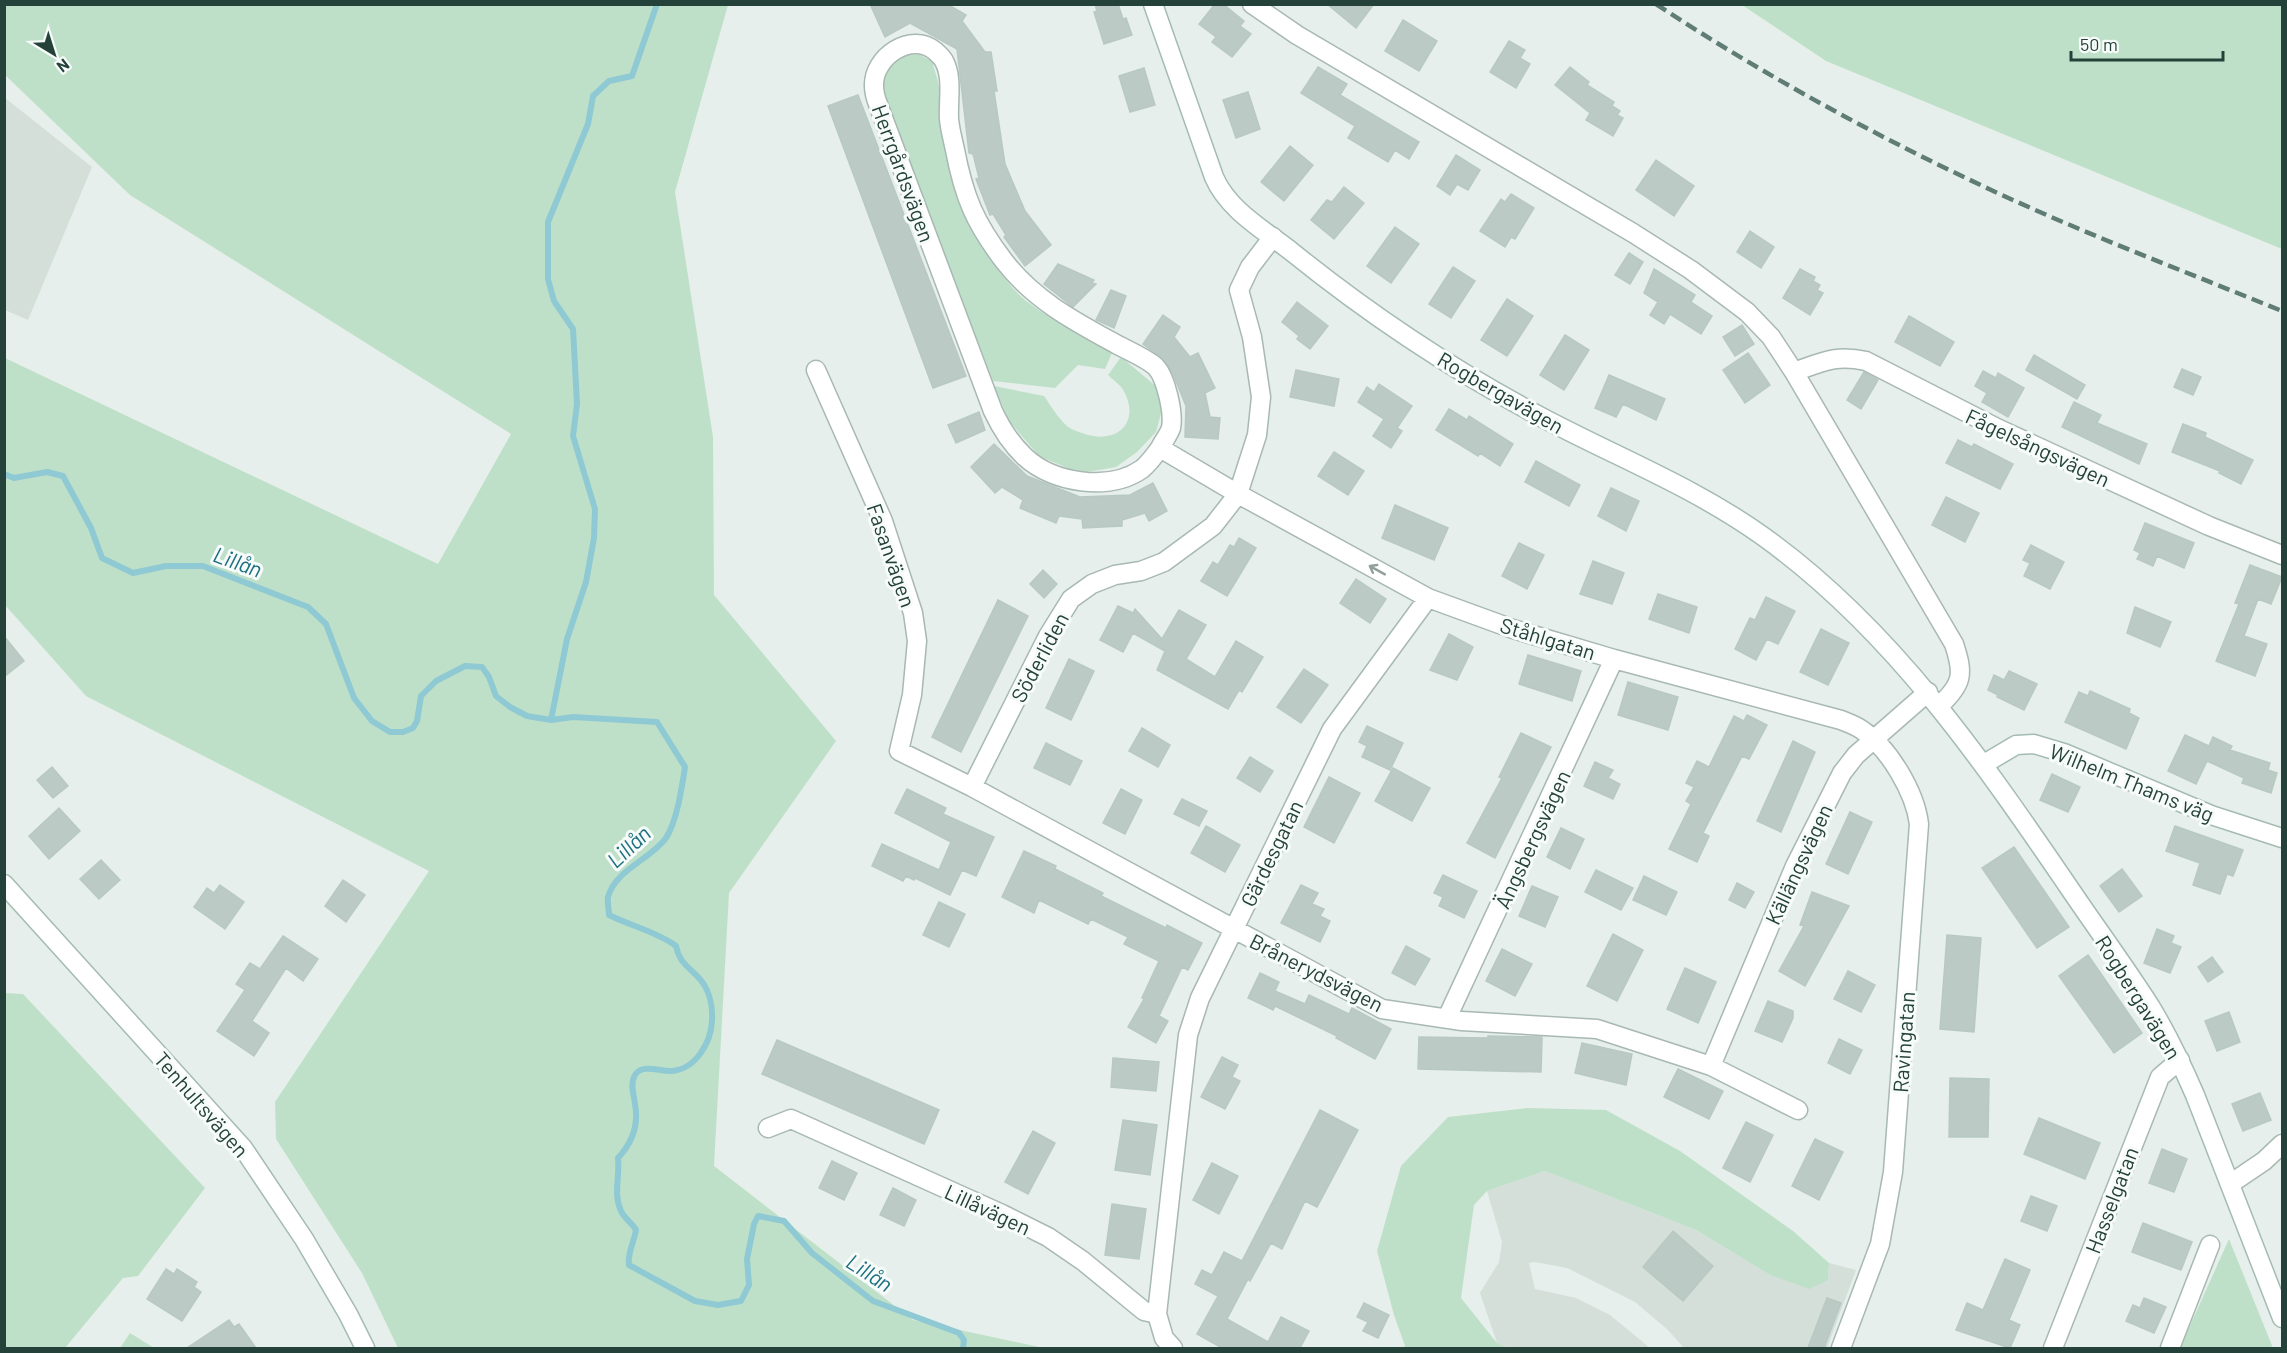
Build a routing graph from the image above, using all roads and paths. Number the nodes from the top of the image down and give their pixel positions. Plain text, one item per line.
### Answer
1 (1153, 4) edge
2 (1252, 4) edge
3 (1273, 237) junction
4 (816, 370) dead end
5 (1794, 372) junction
6 (1160, 448) junction
7 (1238, 494) junction
8 (2283, 555) edge
9 (1428, 598) junction
10 (1614, 659) junction
11 (1933, 699) junction
12 (1874, 740) junction
13 (900, 751) joint
14 (1984, 764) junction
15 (972, 787) junction
16 (2283, 838) edge
17 (4, 884) edge
18 (1233, 929) junction
19 (1448, 1018) junction
20 (2180, 1060) junction
21 (1711, 1066) junction
22 (1798, 1110) dead end
23 (768, 1128) dead end
24 (2283, 1144) edge
25 (2230, 1184) junction
26 (2210, 1245) dead end
27 (1157, 1314) junction
28 (2283, 1318) edge
29 (365, 1348) edge
30 (1173, 1348) edge
31 (1841, 1348) edge
32 (2053, 1348) edge
33 (2170, 1348) edge

1 - 3 street, Rogbergavägen
2 - 5 street
3 - 7 street, Söderliden
3 - 11 street, Rogbergavägen
4 - 13 street, Fasanvägen
5 - 8 street, Fågelsångsvägen
5 - 11 street
6 - 6 street, Herrgårdsvägen
6 - 7 street
9 -> 7 street, Ståhlgatan
7 - 15 street, Söderliden
9 - 10 street, Ståhlgatan
9 - 18 street, Gärdesgatan
10 - 12 street, Ståhlgatan
10 - 19 street, Ängsbergsvägen
11 - 12 street, Källängsvägen
11 - 14 street, Rogbergavägen
12 - 21 street, Källängsvägen
12 - 31 street, Ravingatan
13 - 15 street, Brånerydsvägen
14 - 16 street, Wilhelm Thams väg
14 - 20 street, Rogbergavägen
15 - 18 street, Brånerydsvägen
17 - 29 street, Tenhultsvägen
18 - 19 street, Brånerydsvägen
18 - 27 street, Gärdesgatan
19 - 21 street, Brånerydsvägen
20 - 25 street, Rogbergavägen
20 - 32 street, Hasselgatan
21 - 22 street, Brånerydsvägen
23 - 27 street, Lillåvägen
24 - 25 street
25 - 28 street, Rogbergavägen
26 - 33 street
27 - 30 street

